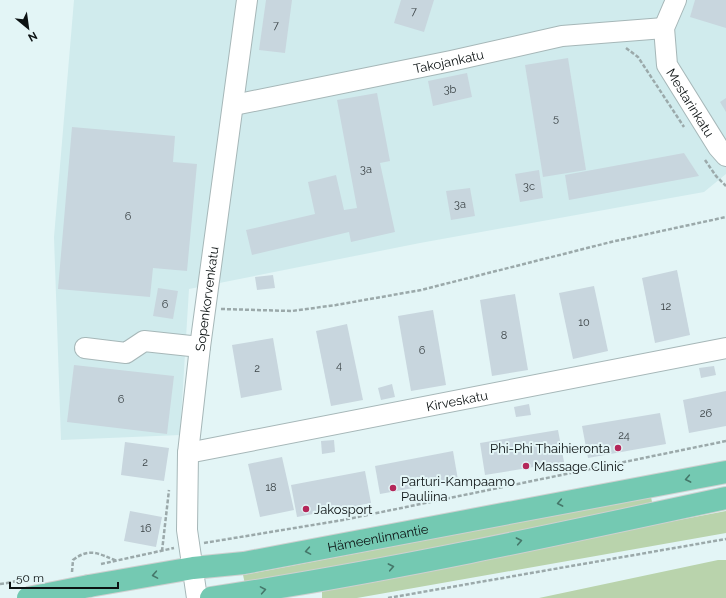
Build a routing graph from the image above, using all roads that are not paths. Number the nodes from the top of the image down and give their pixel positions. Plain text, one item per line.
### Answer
1 (247, 0) edge
2 (676, 0) edge
3 (664, 28) junction
4 (234, 105) junction
5 (726, 156) edge
6 (200, 347) junction
7 (86, 348) dead end
8 (726, 348) edge
9 (188, 453) junction
10 (726, 472) edge
11 (726, 498) edge
12 (193, 568) junction
13 (28, 598) edge
14 (197, 598) edge
15 (211, 598) edge

1 - 4 street, Sopenkorvenkatu
2 - 3 street, Mestarinkatu
3 - 4 street, Takojankatu
3 - 5 street, Mestarinkatu
4 - 6 street, Sopenkorvenkatu
6 - 7 street
6 - 9 street, Sopenkorvenkatu
8 - 9 street, Kirveskatu
9 - 12 street, Sopenkorvenkatu
10 -> 12 main road, Hämeenlinnantie
15 -> 11 main road
12 -> 13 main road, Hämeenlinnantie, bridge
12 - 14 street, Sopenkorvenkatu

